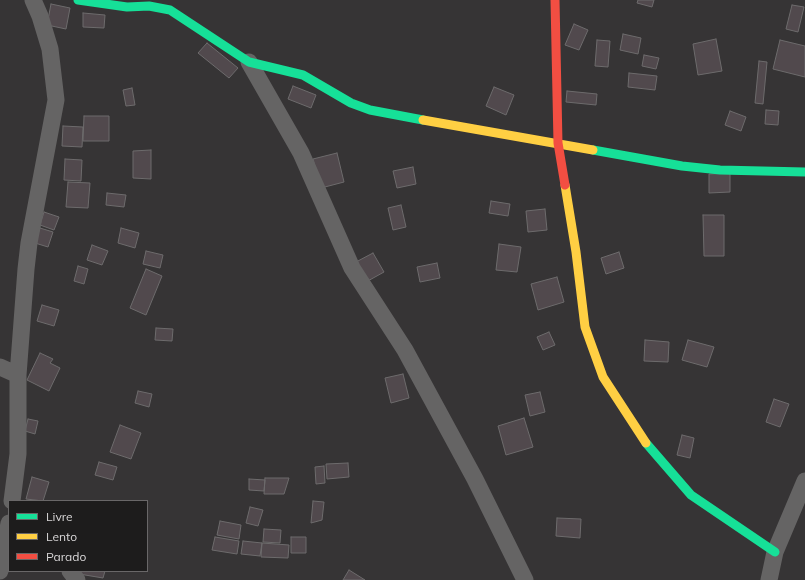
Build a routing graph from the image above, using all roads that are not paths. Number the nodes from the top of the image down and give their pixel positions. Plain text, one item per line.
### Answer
1 (32, 0) edge
2 (78, 0) edge
3 (555, 0) edge
4 (249, 62) junction
5 (558, 144) junction
6 (805, 172) edge
7 (0, 367) edge
8 (18, 375) junction
9 (805, 481) edge
10 (12, 500) edge
11 (8, 528) edge
12 (775, 552) junction
13 (0, 571) edge
14 (526, 580) edge
15 (769, 580) edge

1 - 8 street
2 - 4 street
3 - 5 street
4 - 5 street
4 - 14 street
5 - 6 street
5 - 12 street
7 - 8 street
8 - 10 street
9 - 12 street
11 - 13 street
12 - 15 street

